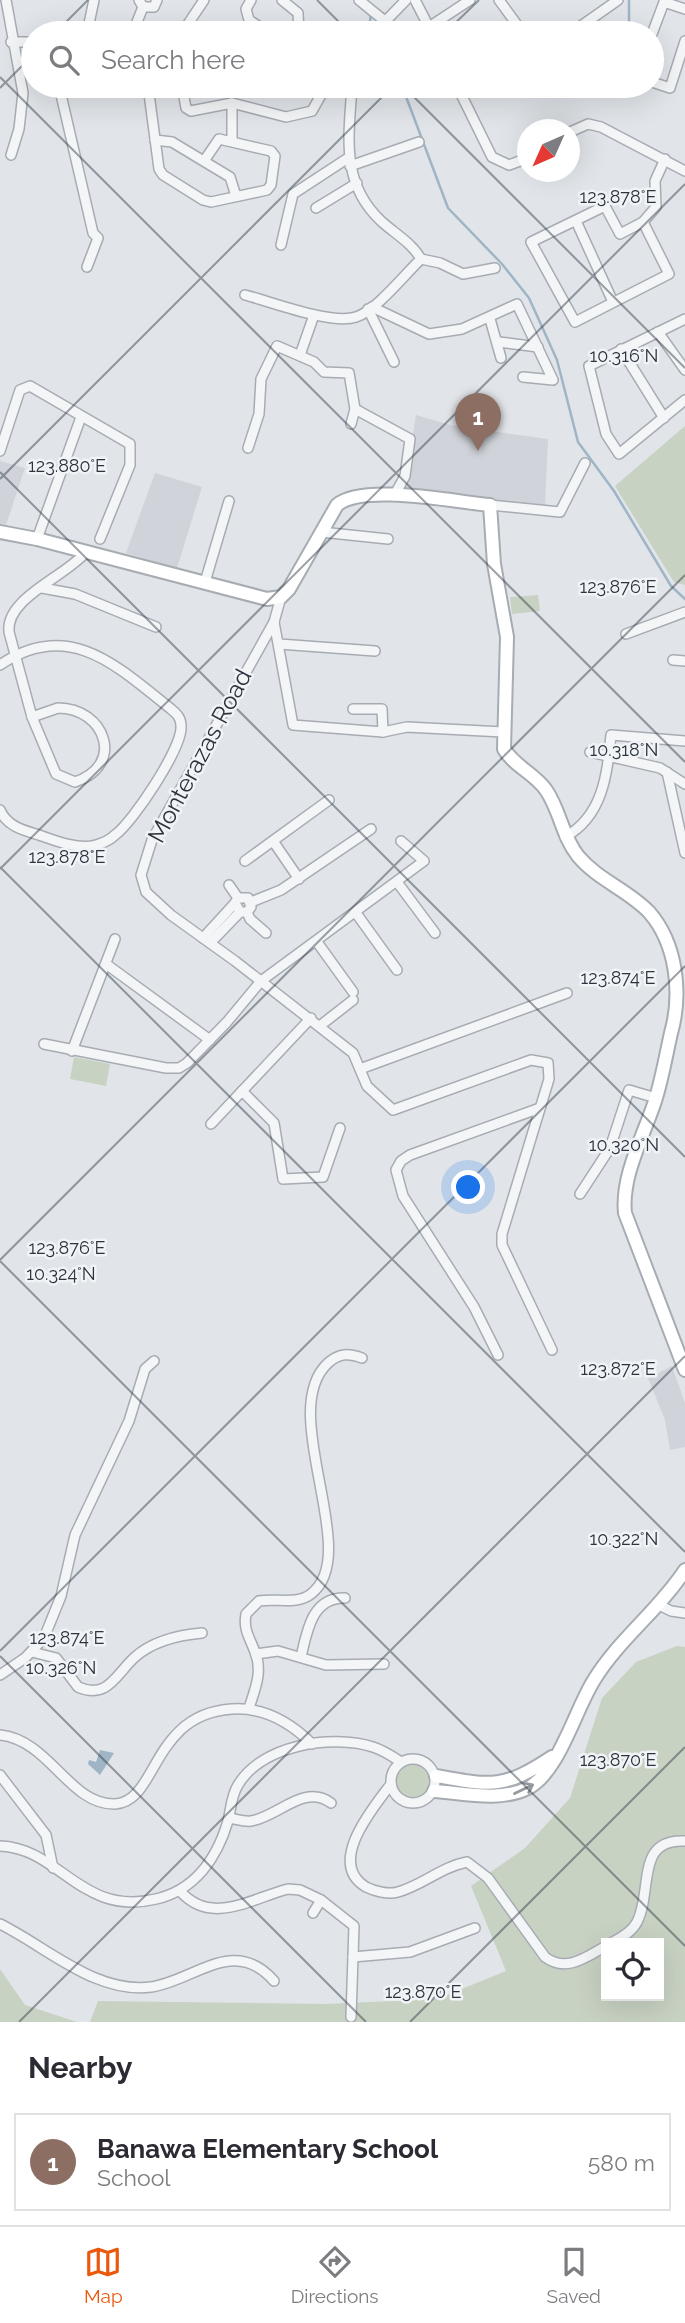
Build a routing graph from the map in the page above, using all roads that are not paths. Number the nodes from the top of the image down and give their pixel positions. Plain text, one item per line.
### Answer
1 (6, 0) edge
2 (94, 0) edge
3 (157, 0) edge
4 (204, 0) edge
5 (251, 0) edge
6 (282, 0) edge
7 (359, 0) edge
8 (406, 0) edge
9 (415, 0) edge
10 (470, 0) edge
11 (499, 0) edge
12 (618, 0) edge
13 (141, 4) edge
14 (685, 9) edge
15 (90, 21) edge
16 (137, 21) edge
17 (193, 21) edge
18 (251, 21) edge
19 (298, 21) edge
20 (382, 21) edge
21 (386, 21) edge
22 (426, 21) edge
23 (443, 21) edge
24 (514, 21) edge
25 (589, 21) edge
26 (657, 21) edge
27 (685, 41) edge
28 (12, 42) junction
29 (21, 42) edge
30 (21, 84) edge
31 (664, 86) edge
32 (22, 98) edge
33 (63, 98) edge
34 (150, 98) edge
35 (185, 98) edge
36 (319, 98) edge
37 (352, 98) edge
38 (463, 98) edge
39 (232, 103) junction
40 (580, 127) edge
41 (155, 140) junction
42 (232, 140) junction
43 (419, 142) dead end
44 (11, 155) dead end
45 (665, 159) junction
46 (204, 161) junction
47 (349, 162) junction
48 (517, 162) edge
49 (685, 170) edge
50 (357, 183) junction
51 (236, 196) junction
52 (316, 208) dead end
53 (576, 221) junction
54 (643, 222) junction
55 (281, 245) dead end
56 (421, 259) junction
57 (87, 267) dead end
58 (495, 268) dead end
59 (245, 295) dead end
60 (613, 302) junction
61 (370, 308) junction
62 (314, 316) junction
63 (490, 318) junction
64 (685, 319) edge
65 (658, 332) junction
66 (499, 342) junction
67 (538, 347) junction
68 (621, 349) junction
69 (300, 355) junction
70 (501, 358) dead end
71 (394, 362) dead end
72 (685, 370) edge
73 (523, 377) dead end
74 (685, 400) edge
75 (355, 409) junction
76 (80, 417) junction
77 (664, 418) junction
78 (351, 424) dead end
79 (248, 448) dead end
80 (0, 451) edge
81 (585, 463) dead end
82 (394, 496) junction
83 (229, 501) dead end
84 (489, 505) junction
85 (0, 532) edge
86 (321, 532) junction
87 (37, 538) junction
88 (100, 539) dead end
89 (388, 539) dead end
90 (87, 551) junction
91 (205, 582) junction
92 (42, 588) junction
93 (281, 597) junction
94 (685, 612) edge
95 (274, 622) junction
96 (156, 627) dead end
97 (626, 634) dead end
98 (279, 643) junction
99 (375, 651) dead end
100 (16, 656) junction
101 (673, 660) dead end
102 (685, 661) edge
103 (0, 665) edge
104 (353, 709) dead end
105 (32, 717) junction
106 (383, 732) junction
107 (503, 732) junction
108 (685, 741) edge
109 (590, 752) dead end
110 (609, 756) junction
111 (667, 772) junction
112 (685, 784) edge
113 (329, 800) dead end
114 (0, 810) edge
115 (371, 829) dead end
116 (565, 837) junction
117 (682, 837) edge
118 (273, 841) junction
119 (401, 841) dead end
120 (685, 853) edge
121 (245, 861) dead end
122 (299, 879) junction
123 (397, 883) junction
124 (229, 885) dead end
125 (237, 900) junction
126 (246, 909) junction
127 (356, 913) junction
128 (266, 933) dead end
129 (435, 933) dead end
130 (116, 939) dead end
131 (207, 941) junction
132 (317, 942) junction
133 (107, 964) junction
134 (397, 970) dead end
135 (261, 981) junction
136 (567, 993) dead end
137 (311, 1018) junction
138 (321, 1025) junction
139 (210, 1040) junction
140 (44, 1044) dead end
141 (72, 1051) junction
142 (360, 1069) junction
143 (242, 1091) junction
144 (656, 1098) junction
145 (540, 1108) junction
146 (211, 1124) dead end
147 (340, 1128) dead end
148 (580, 1194) dead end
149 (552, 1350) dead end
150 (498, 1355) dead end
151 (362, 1358) dead end
152 (153, 1361) dead end
153 (685, 1370) edge
154 (685, 1570) edge
155 (345, 1598) dead end
156 (659, 1605) junction
157 (685, 1613) edge
158 (202, 1633) dead end
159 (32, 1652) junction
160 (256, 1654) junction
161 (301, 1657) junction
162 (384, 1664) dead end
163 (0, 1675) edge
164 (249, 1708) junction
165 (0, 1735) edge
166 (312, 1744) junction
167 (555, 1755) junction
168 (401, 1762) junction
169 (0, 1775) edge
170 (436, 1776) junction
171 (391, 1784) junction
172 (434, 1791) junction
173 (331, 1803) dead end
174 (229, 1818) junction
175 (685, 1841) edge
176 (0, 1846) edge
177 (53, 1868) junction
178 (180, 1891) junction
179 (320, 1900) junction
180 (313, 1913) dead end
181 (0, 1924) edge
182 (475, 1928) dead end
183 (619, 1938) edge
184 (601, 1949) edge
185 (353, 1956) junction
186 (274, 1981) dead end
187 (351, 2017) dead end

1 - 28 street
2 - 15 street
3 - 13 street
4 - 17 street
5 - 18 street
6 - 19 street
7 - 20 street
8 - 21 street
9 - 22 street
10 - 23 street
11 - 24 street
12 - 25 street
13 - 16 street
14 - 26 street
27 - 31 street
28 - 29 street
28 - 30 street
32 - 44 street
33 - 57 street
34 - 41 street
35 - 39 street
36 - 39 street
37 - 47 street
38 - 48 street
39 - 42 street
40 - 45 street
41 - 46 street
41 - 51 street
42 - 46 street
42 - 51 street
43 - 47 street
45 - 49 street
45 - 54 street
46 - 51 street
47 - 50 street
47 - 55 street
50 - 52 street
50 - 56 street
53 - 54 street
53 - 60 street
53 - 60 street
54 - 60 street
56 - 58 street
56 - 61 street
59 - 62 street
61 - 62 street
61 - 63 street
61 - 71 street
62 - 69 street
63 - 66 street
63 - 67 street
64 - 65 street
65 - 68 street
65 - 72 street
66 - 67 street
66 - 70 street
67 - 73 street
68 - 77 street
68 - 77 street
69 - 75 street
69 - 79 street
74 - 77 street
75 - 78 street
75 - 82 street
76 - 80 street
76 - 87 street
76 - 88 street
81 - 84 street
82 - 84 street
82 - 86 street
83 - 91 street
84 - 107 street
85 - 87 street
86 - 89 street
86 - 93 street
87 - 90 street
90 - 91 street
90 - 92 street
91 - 93 street
92 - 96 street
92 - 100 street
93 - 95 street, Monterazas Road
94 - 97 street
95 - 98 street
95 - 131 street, Monterazas Road
98 - 99 street
98 - 106 street
100 - 103 street
100 - 105 street
100 - 114 street
101 - 102 street
104 - 106 street
105 - 105 street
106 - 107 street
107 - 116 street
108 - 110 street
109 - 110 street
110 - 111 street
110 - 116 street
111 - 112 street
111 - 117 street
113 - 118 street
115 - 122 street
116 - 144 street
117 - 120 street
118 - 121 street
118 - 122 street
119 - 123 street
122 - 126 street
123 - 127 street
123 - 129 street
124 - 125 street
125 - 126 street
125 - 126 street
125 - 131 street
126 - 128 street
126 - 131 street
127 - 132 street
127 - 134 street
130 - 133 street
131 - 135 street, Monterazas Road
132 - 135 street
132 - 138 street
133 - 139 street
133 - 141 street
135 - 137 street, Monterazas Road
135 - 139 street
136 - 142 street
137 - 138 street, Monterazas Road
137 - 143 street
138 - 142 street, Monterazas Road
139 - 141 street
140 - 141 street
142 - 145 street, Monterazas Road
143 - 146 street
143 - 147 street
144 - 148 street
144 - 153 street
145 - 149 street
145 - 150 street
151 - 160 street
152 - 159 street
154 - 156 street
155 - 161 street
156 - 157 street
156 - 167 street
158 - 159 street
159 - 163 street
160 - 161 street
160 - 164 street
161 - 162 street
164 - 165 street
164 - 166 street
166 - 168 street
166 - 174 street
167 - 170 street
172 -> 167 street
168 - 170 street
168 - 171 street
169 - 177 street
170 - 172 street
171 - 172 street
171 - 184 street
173 - 174 street
174 - 178 street
175 - 183 street
176 - 177 street
177 - 178 street
178 - 179 street
179 - 180 street
179 - 185 street
181 - 186 street
182 - 185 street
185 - 187 street

